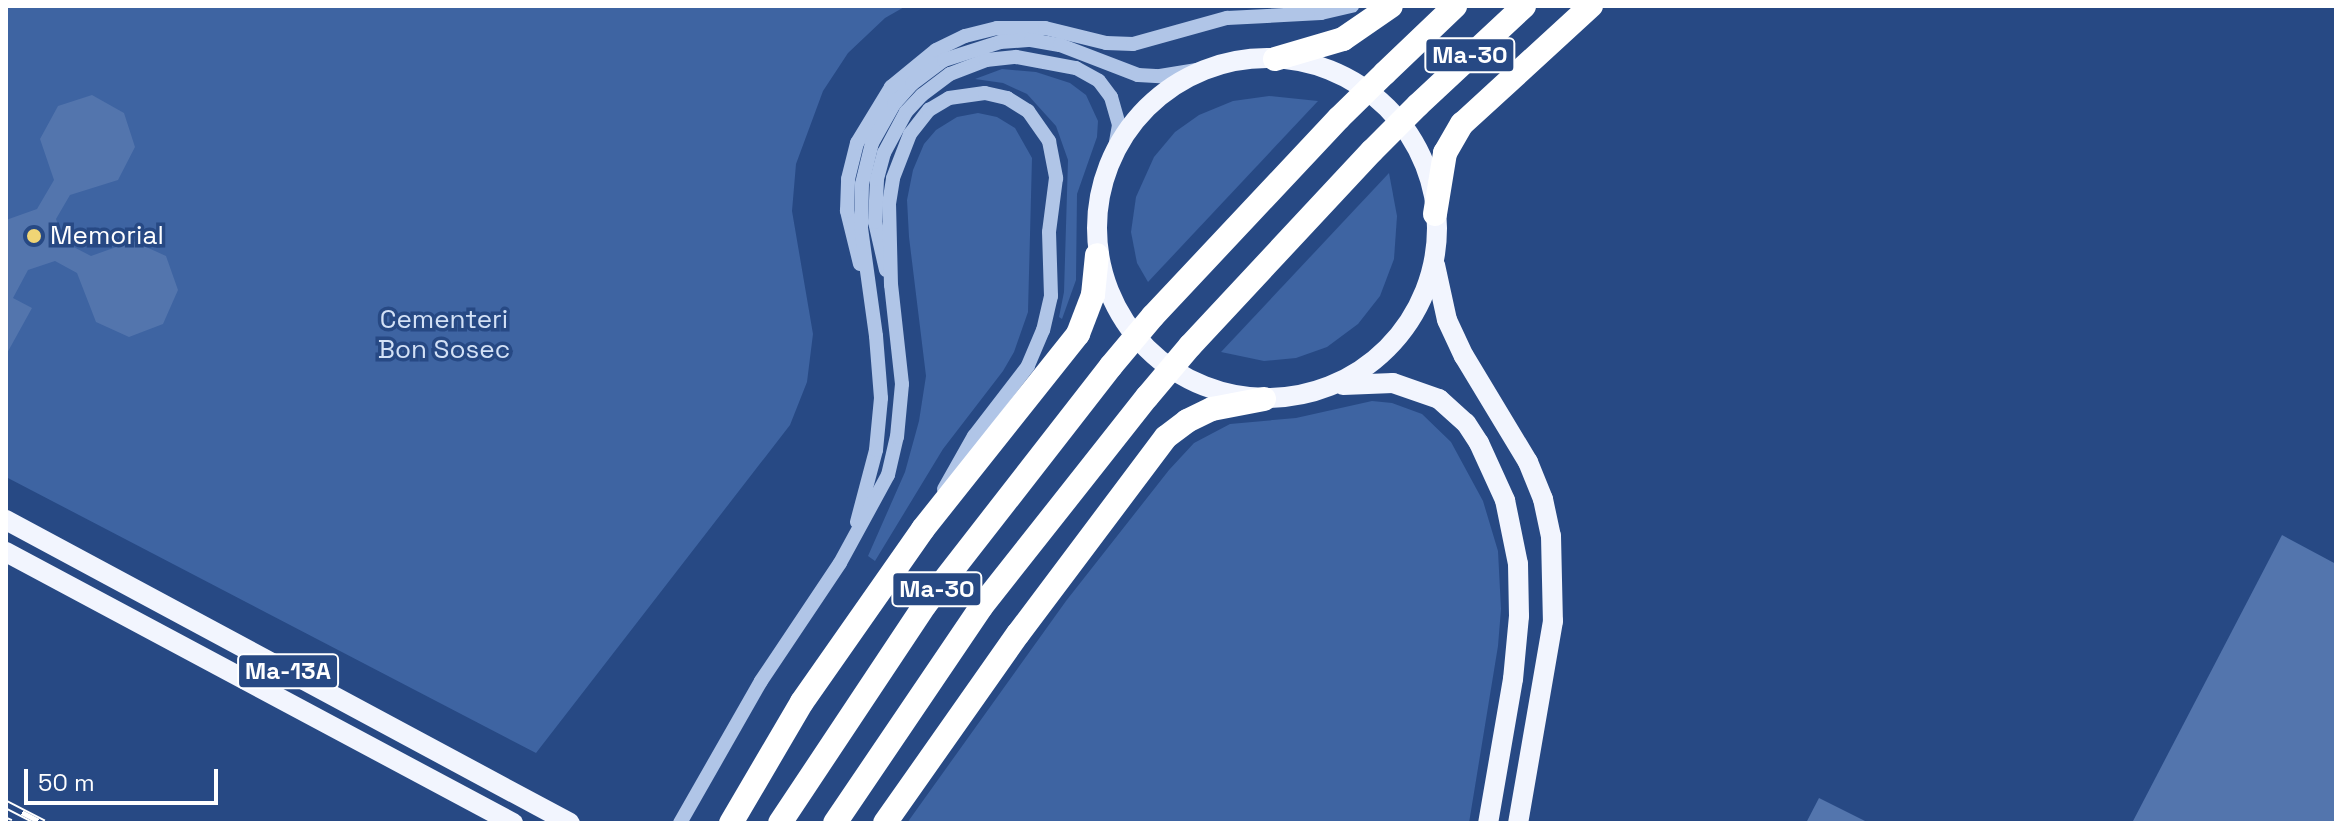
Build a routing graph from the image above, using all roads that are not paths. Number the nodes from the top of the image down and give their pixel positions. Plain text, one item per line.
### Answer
1 (1352, 6) edge
2 (1391, 6) edge
3 (1455, 6) edge
4 (1524, 6) edge
5 (1591, 6) edge
6 (1275, 59) junction
7 (1215, 67) junction
8 (1114, 152) junction
9 (1435, 214) junction
10 (1097, 255) junction
11 (1434, 261) junction
12 (891, 285) junction
13 (870, 293) junction
14 (1327, 388) junction
15 (1264, 399) junction
16 (6, 520) edge
17 (923, 529) junction
18 (852, 541) junction
19 (6, 552) edge
20 (682, 818) edge
21 (513, 823) edge
22 (570, 823) edge
23 (731, 823) edge
24 (780, 823) edge
25 (835, 823) edge
26 (885, 823) edge
27 (1488, 823) edge
28 (1518, 823) edge

1 - 13 street
2 - 6 highway
3 - 24 highway, Ma-30, bridge
4 - 25 highway, Ma-30, bridge
5 - 9 highway
6 - 7 main road
6 - 9 main road
7 - 8 main road
7 - 13 street
8 - 10 main road
8 - 12 street
9 - 11 main road
10 - 15 main road
10 - 17 highway
11 - 14 main road
11 - 28 main road
12 - 17 street
12 - 18 street
13 - 18 street
14 - 15 main road
14 - 27 main road
15 - 26 highway
16 - 22 main road, Ma-13A
17 - 23 highway
18 - 20 street
19 - 21 main road, Ma-13A

